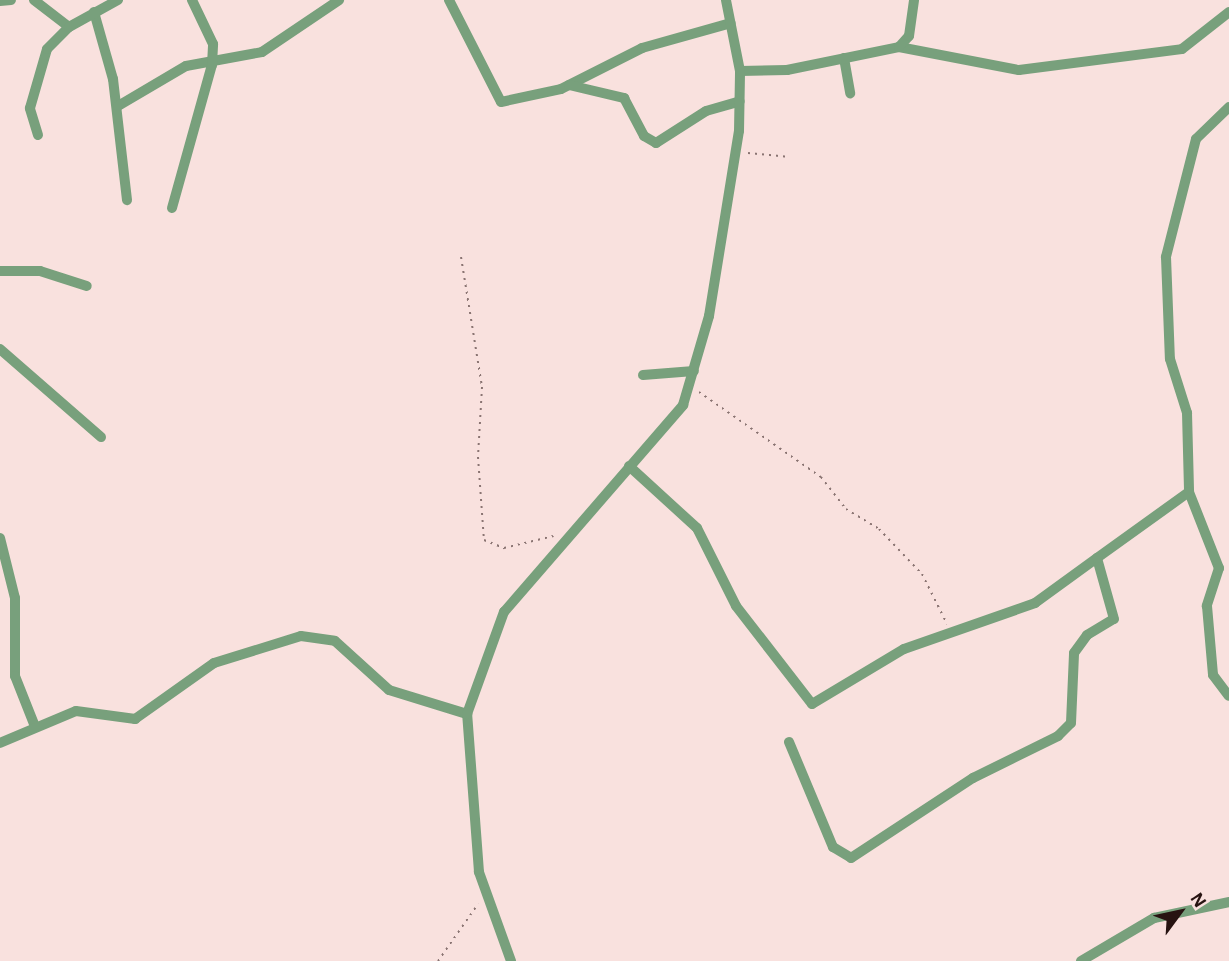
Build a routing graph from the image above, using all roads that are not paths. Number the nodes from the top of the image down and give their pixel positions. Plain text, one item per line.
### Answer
1 (11, 0) edge
2 (34, 0) edge
3 (118, 0) edge
4 (192, 0) edge
5 (339, 0) edge
6 (449, 0) edge
7 (726, 0) edge
8 (914, 0) edge
9 (0, 1) edge
10 (94, 12) junction
11 (1229, 12) edge
12 (731, 23) junction
13 (69, 27) junction
14 (899, 47) junction
15 (844, 58) junction
16 (212, 65) junction
17 (740, 71) junction
18 (569, 85) junction
19 (850, 93) dead end
20 (740, 101) junction
21 (118, 106) junction
22 (1229, 107) edge
23 (38, 135) dead end
24 (127, 200) dead end
25 (172, 208) dead end
26 (0, 271) edge
27 (87, 286) dead end
28 (0, 349) edge
29 (694, 371) junction
30 (643, 375) dead end
31 (101, 437) dead end
32 (629, 466) junction
33 (1189, 492) junction
34 (0, 538) edge
35 (1097, 558) junction
36 (1229, 696) edge
37 (467, 715) junction
38 (34, 724) junction
39 (789, 742) dead end
40 (0, 743) edge
41 (1229, 902) edge
42 (511, 961) edge
43 (1081, 961) edge

1 - 9 street
2 - 13 street
3 - 10 street
4 - 16 street
5 - 16 street
6 - 18 street
7 - 12 street
8 - 14 street
10 - 13 street
10 - 21 street
11 - 14 street
12 - 17 street
12 - 18 street
13 - 23 street
14 - 15 street
15 - 17 street
15 - 19 street
16 - 21 street
16 - 25 street
17 - 20 street
18 - 20 street
20 - 29 street
21 - 24 street
22 - 33 street
26 - 27 street
28 - 31 street
29 - 30 street
29 - 32 street
32 - 35 street
32 - 37 street
33 - 35 street
33 - 36 street
34 - 38 street
35 - 39 street
37 - 38 street
37 - 42 street
38 - 40 street
41 - 43 street

